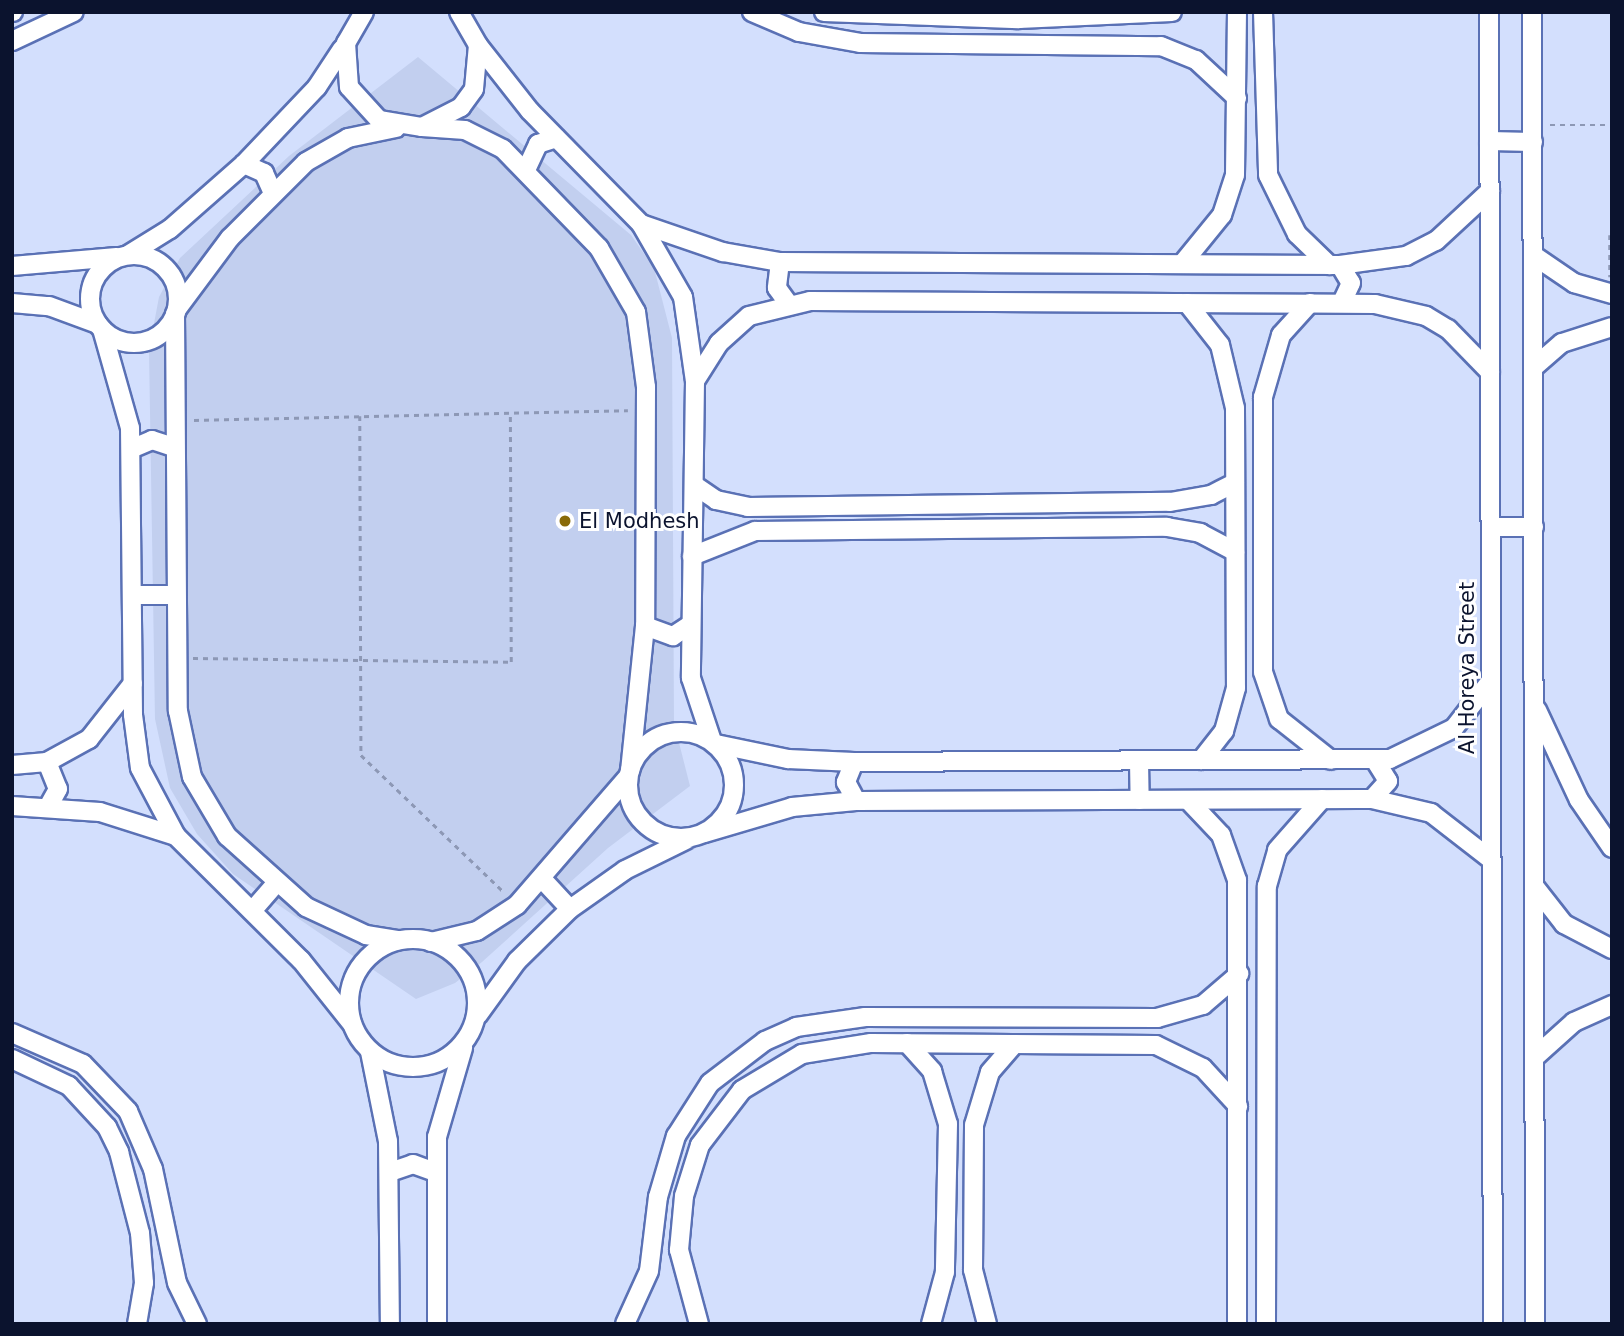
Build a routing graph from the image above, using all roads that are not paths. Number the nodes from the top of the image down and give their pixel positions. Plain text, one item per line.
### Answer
1 (74, 12) edge
2 (752, 12) edge
3 (824, 12) edge
4 (1171, 12) edge
5 (1237, 12) edge
6 (1263, 12) edge
7 (1489, 12) edge
8 (1532, 12) edge
9 (897, 15) edge
10 (360, 16) edge
11 (464, 16) edge
12 (1015, 16) edge
13 (772, 17) edge
14 (1143, 18) junction
15 (12, 41) edge
16 (346, 43) junction
17 (1142, 44) junction
18 (478, 45) junction
19 (1237, 98) junction
20 (400, 127) junction
21 (422, 127) junction
22 (1533, 133) junction
23 (556, 138) junction
24 (1489, 141) junction
25 (1264, 153) junction
26 (1237, 154) junction
27 (244, 164) junction
28 (526, 170) junction
29 (1490, 191) junction
30 (273, 192) junction
31 (641, 225) junction
32 (1533, 255) junction
33 (126, 256) junction
34 (780, 262) junction
35 (1182, 264) junction
36 (1335, 265) junction
37 (12, 266) edge
38 (1611, 294) edge
39 (787, 302) junction
40 (1342, 302) junction
41 (12, 303) edge
42 (1187, 303) junction
43 (1310, 303) junction
44 (176, 312) junction
45 (100, 326) junction
46 (1612, 327) edge
47 (1533, 368) junction
48 (1490, 372) junction
49 (695, 381) junction
50 (1235, 397) junction
51 (1263, 397) junction
52 (174, 447) junction
53 (131, 449) junction
54 (1235, 483) junction
55 (694, 485) junction
56 (1492, 527) junction
57 (1534, 527) junction
58 (1235, 552) junction
59 (692, 556) junction
60 (134, 595) junction
61 (174, 595) junction
62 (690, 625) junction
63 (645, 626) junction
64 (133, 683) junction
65 (1489, 683) junction
66 (1236, 688) junction
67 (1265, 688) junction
68 (1534, 703) junction
69 (714, 743) junction
70 (1201, 760) junction
71 (1331, 760) junction
72 (1375, 760) junction
73 (1139, 761) junction
74 (47, 762) junction
75 (854, 762) junction
76 (12, 765) edge
77 (629, 773) junction
78 (1322, 799) junction
79 (1372, 799) junction
80 (1140, 800) junction
81 (1188, 800) junction
82 (856, 801) junction
83 (12, 807) edge
84 (48, 807) junction
85 (176, 836) junction
86 (697, 836) junction
87 (1612, 848) edge
88 (1489, 858) junction
89 (544, 881) junction
90 (276, 883) junction
91 (1534, 887) junction
92 (1265, 907) junction
93 (1240, 908) junction
94 (570, 909) junction
95 (252, 911) junction
96 (399, 940) junction
97 (431, 942) junction
98 (1612, 949) edge
99 (1239, 974) junction
100 (1612, 1005) edge
101 (476, 1018) junction
102 (1157, 1018) junction
103 (352, 1024) junction
104 (18, 1035) edge
105 (468, 1036) junction
106 (908, 1044) junction
107 (1014, 1044) junction
108 (1156, 1045) junction
109 (370, 1052) junction
110 (1535, 1057) junction
111 (16, 1060) edge
112 (1238, 1106) junction
113 (947, 1124) junction
114 (974, 1125) junction
115 (390, 1172) junction
116 (435, 1172) junction
117 (171, 1258) junction
118 (143, 1261) junction
119 (973, 1270) junction
120 (649, 1271) junction
121 (680, 1272) junction
122 (945, 1272) junction
123 (1233, 1319) edge
124 (440, 1320) edge
125 (388, 1322) edge
126 (137, 1324) edge
127 (197, 1324) edge
128 (625, 1324) edge
129 (699, 1324) edge
130 (931, 1324) edge
131 (987, 1324) edge
132 (1266, 1324) edge
133 (1493, 1324) edge
134 (1535, 1324) edge

1 - 15 street
2 - 13 street
3 - 9 street
4 - 14 street
5 - 19 street
6 - 25 street
7 - 24 street, Al Horeya Street
8 - 22 street
9 - 12 street
10 - 16 street
11 - 18 street
12 - 14 street
13 - 17 street
14 - 17 street
16 - 20 street
16 - 27 street
17 - 19 street
18 - 21 street
18 - 23 street
19 - 26 street
20 - 21 street
20 - 30 street
21 - 28 street
22 - 24 street
22 - 32 street
23 - 28 street
23 - 31 street
24 - 29 street, Al Horeya Street
25 - 26 street
25 - 36 street
26 - 35 street
27 - 30 street
27 - 33 street
28 - 63 street
29 - 36 street
29 - 48 street, Al Horeya Street
30 - 44 street
31 - 34 street
31 - 49 street
32 - 38 street
32 - 47 street
33 - 37 street
33 - 44 street
33 - 45 street
34 - 35 street
34 - 39 street
35 - 36 street
36 - 40 street
39 - 42 street
39 - 49 street
40 - 43 street
40 - 48 street
41 - 45 street
42 - 43 street
42 - 50 street
43 - 51 street
44 - 45 street
44 - 52 street
45 - 53 street
46 - 47 street
47 - 57 street
48 - 56 street, Al Horeya Street
49 - 55 street
50 - 51 street
50 - 54 street
51 - 67 street
52 - 53 street
52 - 61 street
53 - 60 street
54 - 55 street
54 - 58 street
55 - 59 street
56 - 57 street
56 - 65 street, Al Horeya Street
57 - 68 street
58 - 59 street
58 - 66 street
59 - 62 street
60 - 61 street
60 - 64 street
61 - 90 street
62 - 63 street
62 - 69 street
63 - 77 street
64 - 74 street
64 - 85 street
65 - 72 street
65 - 88 street, Al Horeya Street
66 - 67 street
66 - 70 street
67 - 71 street
68 - 87 street
68 - 91 street
69 - 75 street
69 - 77 street
69 - 86 street
70 - 71 street
70 - 73 street
71 - 72 street
72 - 79 street
73 - 75 street
73 - 80 street
74 - 76 street
74 - 84 street
75 - 82 street
77 - 86 street
77 - 89 street
78 - 79 street
78 - 81 street
78 - 92 street
79 - 88 street
80 - 81 street
80 - 82 street
81 - 93 street
82 - 86 street
83 - 84 street
84 - 85 street
85 - 95 street
86 - 94 street
88 - 133 street, Al Horeya Street
89 - 94 street
89 - 97 street
90 - 95 street
90 - 96 street
91 - 98 street
91 - 110 street
92 - 93 street
92 - 132 street
93 - 99 street
94 - 101 street
95 - 103 street
96 - 97 street
96 - 103 street
97 - 101 street
99 - 102 street
99 - 112 street
100 - 110 street
101 - 105 street
102 - 108 street
102 - 120 street
103 - 109 street
104 - 111 street
104 - 117 street
105 - 109 street
105 - 116 street
106 - 107 street
106 - 113 street
106 - 121 street
107 - 108 street
107 - 114 street
108 - 112 street
109 - 115 street
110 - 134 street
111 - 118 street
112 - 123 street
113 - 114 street
113 - 122 street
114 - 119 street
115 - 116 street
115 - 125 street
116 - 124 street
117 - 118 street
117 - 127 street
118 - 126 street
119 - 122 street
119 - 131 street
120 - 121 street
120 - 128 street
121 - 129 street
122 - 130 street

